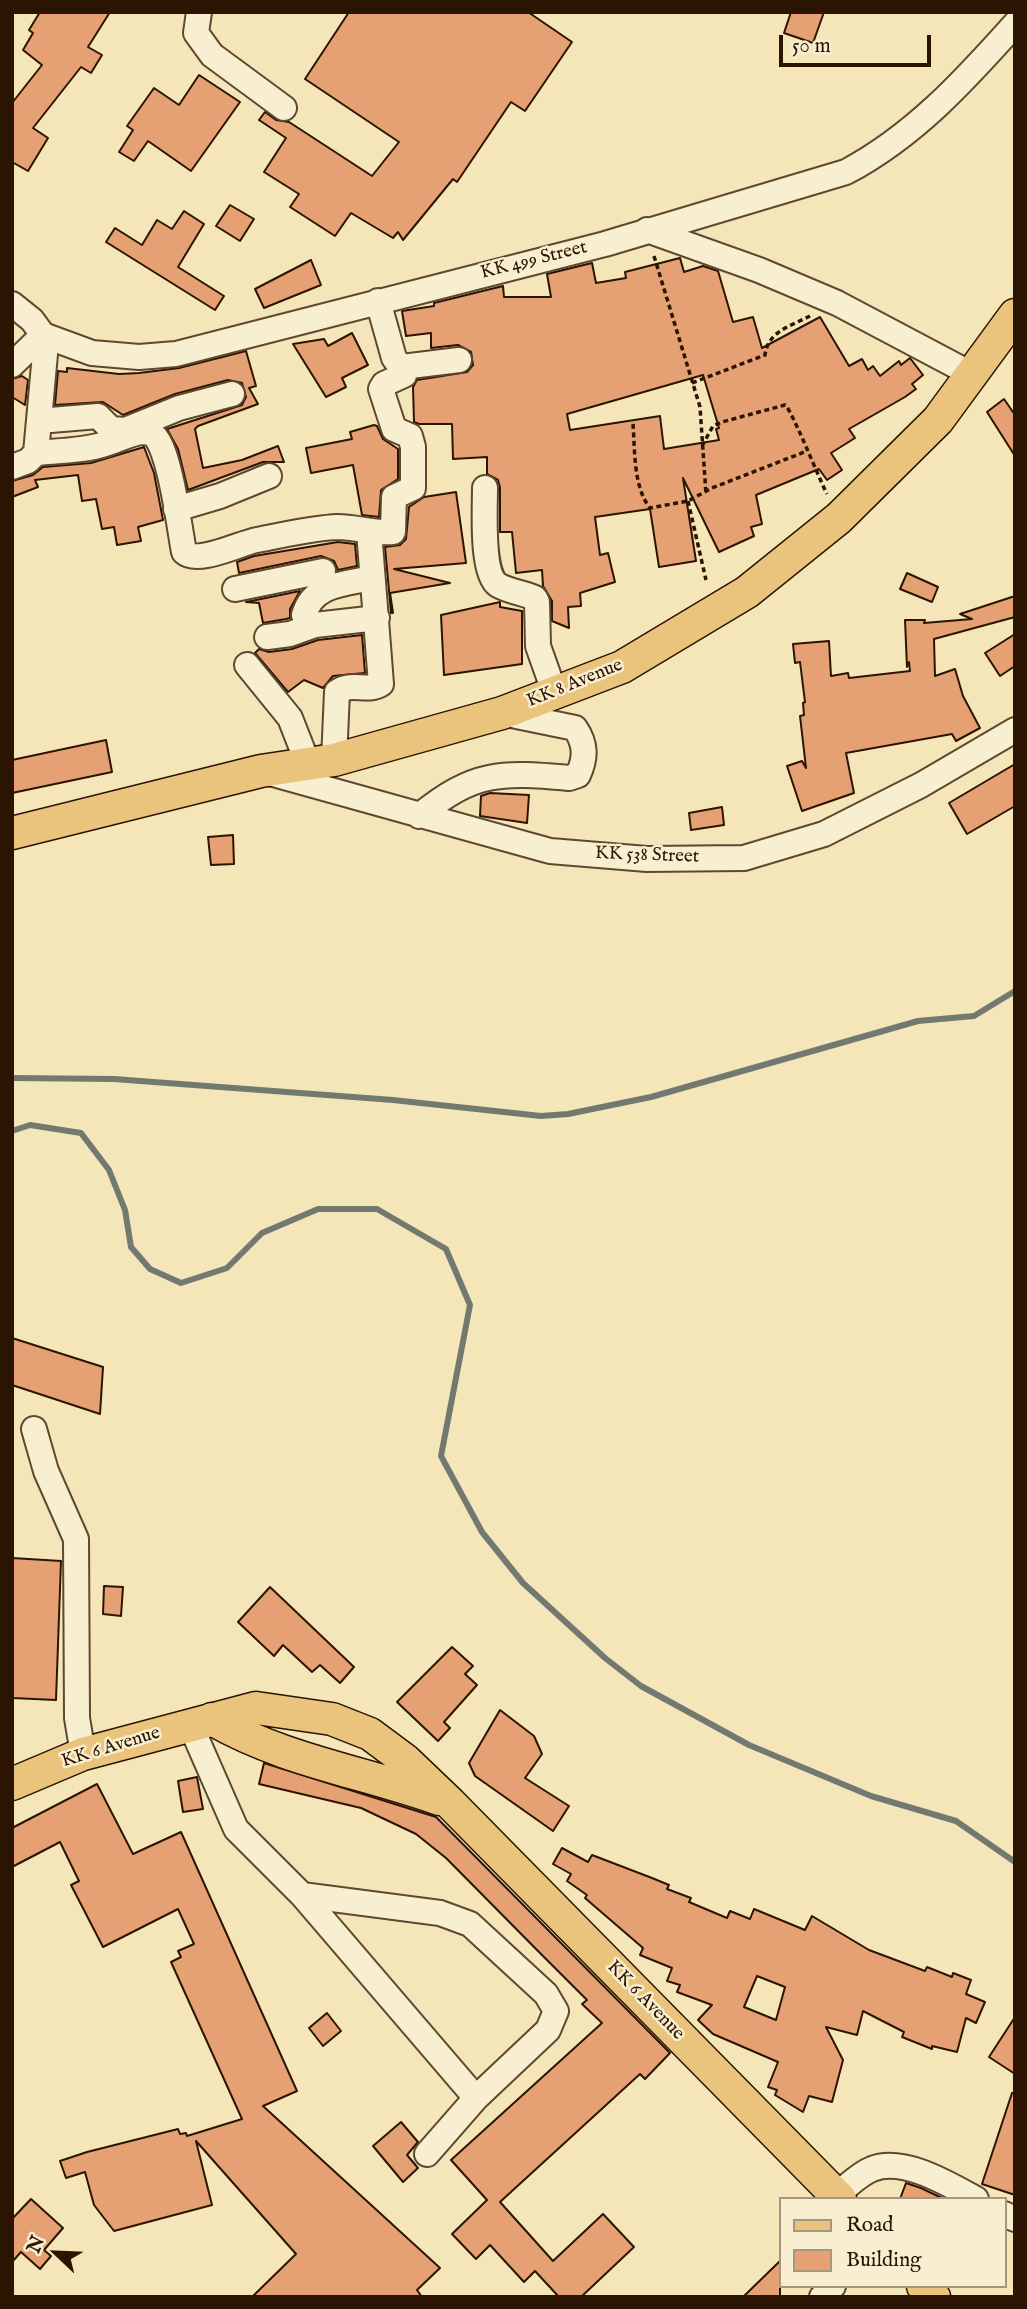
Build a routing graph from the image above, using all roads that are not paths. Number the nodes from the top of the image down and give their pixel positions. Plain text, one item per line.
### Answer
1 (199, 12) edge
2 (1015, 24) edge
3 (284, 108) dead end
4 (646, 230) junction
5 (378, 301) junction
6 (12, 304) edge
7 (1015, 315) edge
8 (43, 335) junction
9 (459, 360) dead end
10 (12, 365) edge
11 (402, 367) junction
12 (973, 375) junction
13 (232, 394) dead end
14 (39, 421) junction
15 (36, 453) junction
16 (12, 467) edge
17 (269, 476) dead end
18 (485, 488) dead end
19 (176, 509) junction
20 (319, 530) junction
21 (369, 531) junction
22 (297, 576) junction
23 (372, 578) junction
24 (325, 580) junction
25 (235, 589) dead end
26 (377, 618) junction
27 (307, 620) junction
28 (267, 637) dead end
29 (247, 665) dead end
30 (555, 694) junction
31 (502, 713) junction
32 (1015, 730) edge
33 (321, 762) junction
34 (261, 771) junction
35 (419, 816) junction
36 (12, 833) edge
37 (34, 1429) dead end
38 (201, 1721) junction
39 (83, 1754) junction
40 (12, 1784) edge
41 (450, 1804) junction
42 (302, 1895) junction
43 (476, 2098) junction
44 (427, 2154) dead end
45 (838, 2197) edge
46 (972, 2197) edge

1 - 3 street
2 - 4 street, KK 499 Street
4 - 5 street, KK 499 Street
4 - 12 street
5 - 8 street, KK 499 Street
5 - 11 street
6 - 8 street, KK 499 Street
7 - 12 main road, KK 8 Avenue
8 - 10 street
8 - 14 street
9 - 11 street
11 - 21 street
12 - 30 main road, KK 8 Avenue
13 - 14 street
14 - 15 street
15 - 16 street
15 - 19 street
17 - 19 street
18 - 30 street
19 - 20 street
20 - 21 street
20 - 24 street
21 - 23 street
22 - 24 street
22 - 25 street
22 - 27 street
23 - 24 street
23 - 26 street
24 - 27 street
26 - 27 street
26 - 33 street
27 - 28 street
29 - 33 street
30 - 31 main road, KK 8 Avenue
31 - 33 main road, KK 8 Avenue
31 - 35 street
32 - 35 street, KK 538 Street
33 - 34 main road, KK 8 Avenue
34 - 35 street, KK 538 Street
34 - 36 main road, KK 8 Avenue
37 - 39 street
38 - 39 main road, KK 6 Avenue
38 - 41 main road, KK 6 Avenue
38 - 41 main road, KK 6 Avenue
38 - 42 street
39 - 40 main road, KK 6 Avenue
41 - 45 main road, KK 6 Avenue
42 - 43 street
42 - 43 street
43 - 44 street
45 - 46 street

